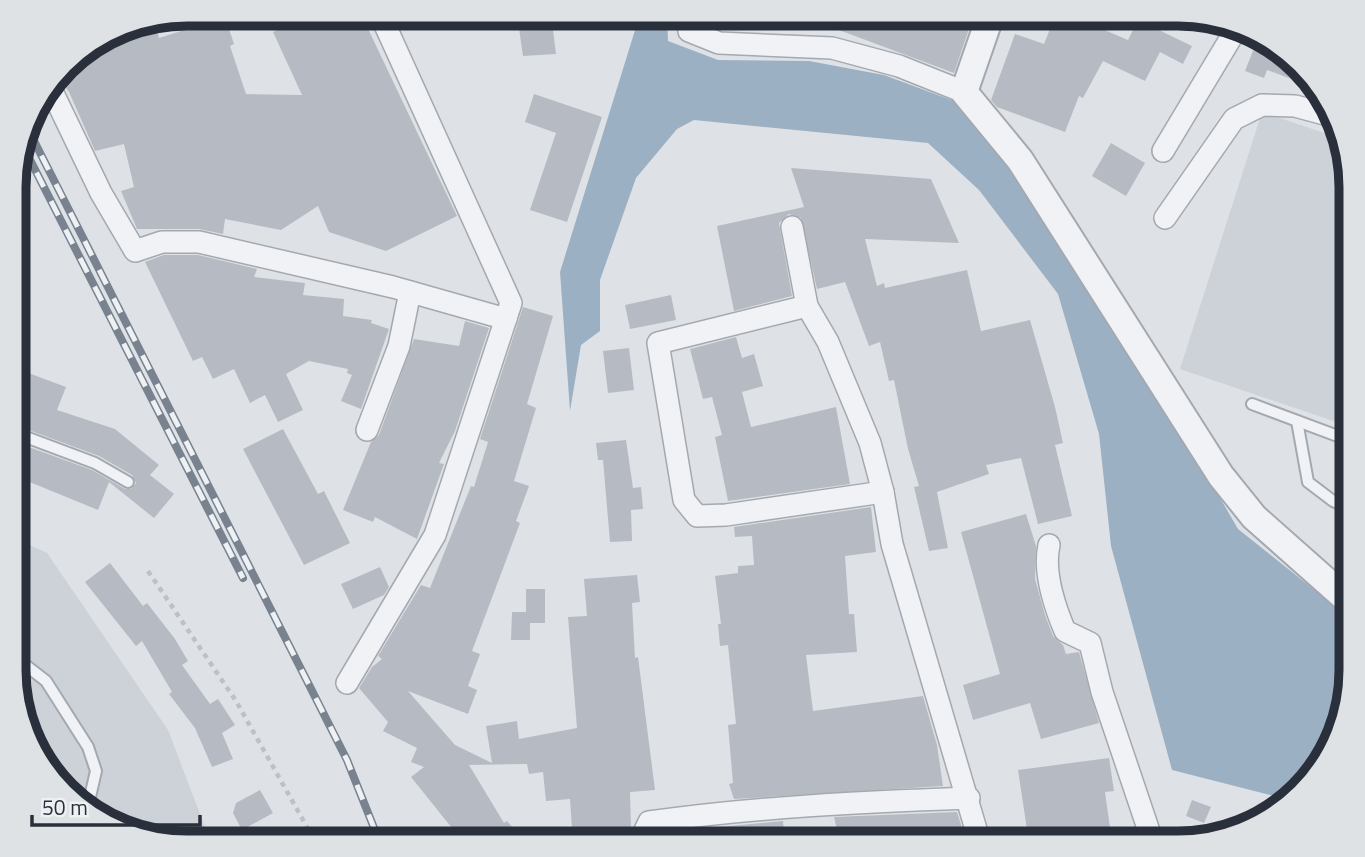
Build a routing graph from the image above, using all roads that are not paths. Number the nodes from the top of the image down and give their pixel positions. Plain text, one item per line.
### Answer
1 (688, 26) edge
2 (986, 26) edge
3 (386, 27) edge
4 (1232, 36) edge
5 (964, 92) junction
6 (54, 96) edge
7 (1320, 113) edge
8 (1163, 151) dead end
9 (1165, 218) dead end
10 (792, 227) dead end
11 (410, 292) junction
12 (807, 306) junction
13 (506, 319) junction
14 (1252, 404) dead end
15 (1297, 421) junction
16 (367, 430) dead end
17 (1338, 436) edge
18 (26, 437) edge
19 (128, 482) dead end
20 (883, 492) junction
21 (1338, 503) edge
22 (1049, 545) dead end
23 (1338, 591) edge
24 (26, 666) edge
25 (347, 683) dead end
26 (90, 798) edge
27 (969, 798) junction
28 (977, 830) edge
29 (1149, 830) edge
30 (645, 831) edge

1 - 5 street
2 - 5 street
3 - 13 street
4 - 8 street
5 - 23 street
6 - 11 street
7 - 9 street
10 - 12 street
11 - 13 street
11 - 16 street
12 - 20 street
12 - 20 street
13 - 25 street
14 - 15 lane
15 - 17 lane
15 - 21 lane
18 - 19 lane
20 - 27 street
22 - 29 street
24 - 26 lane
27 - 28 street
27 - 30 street

